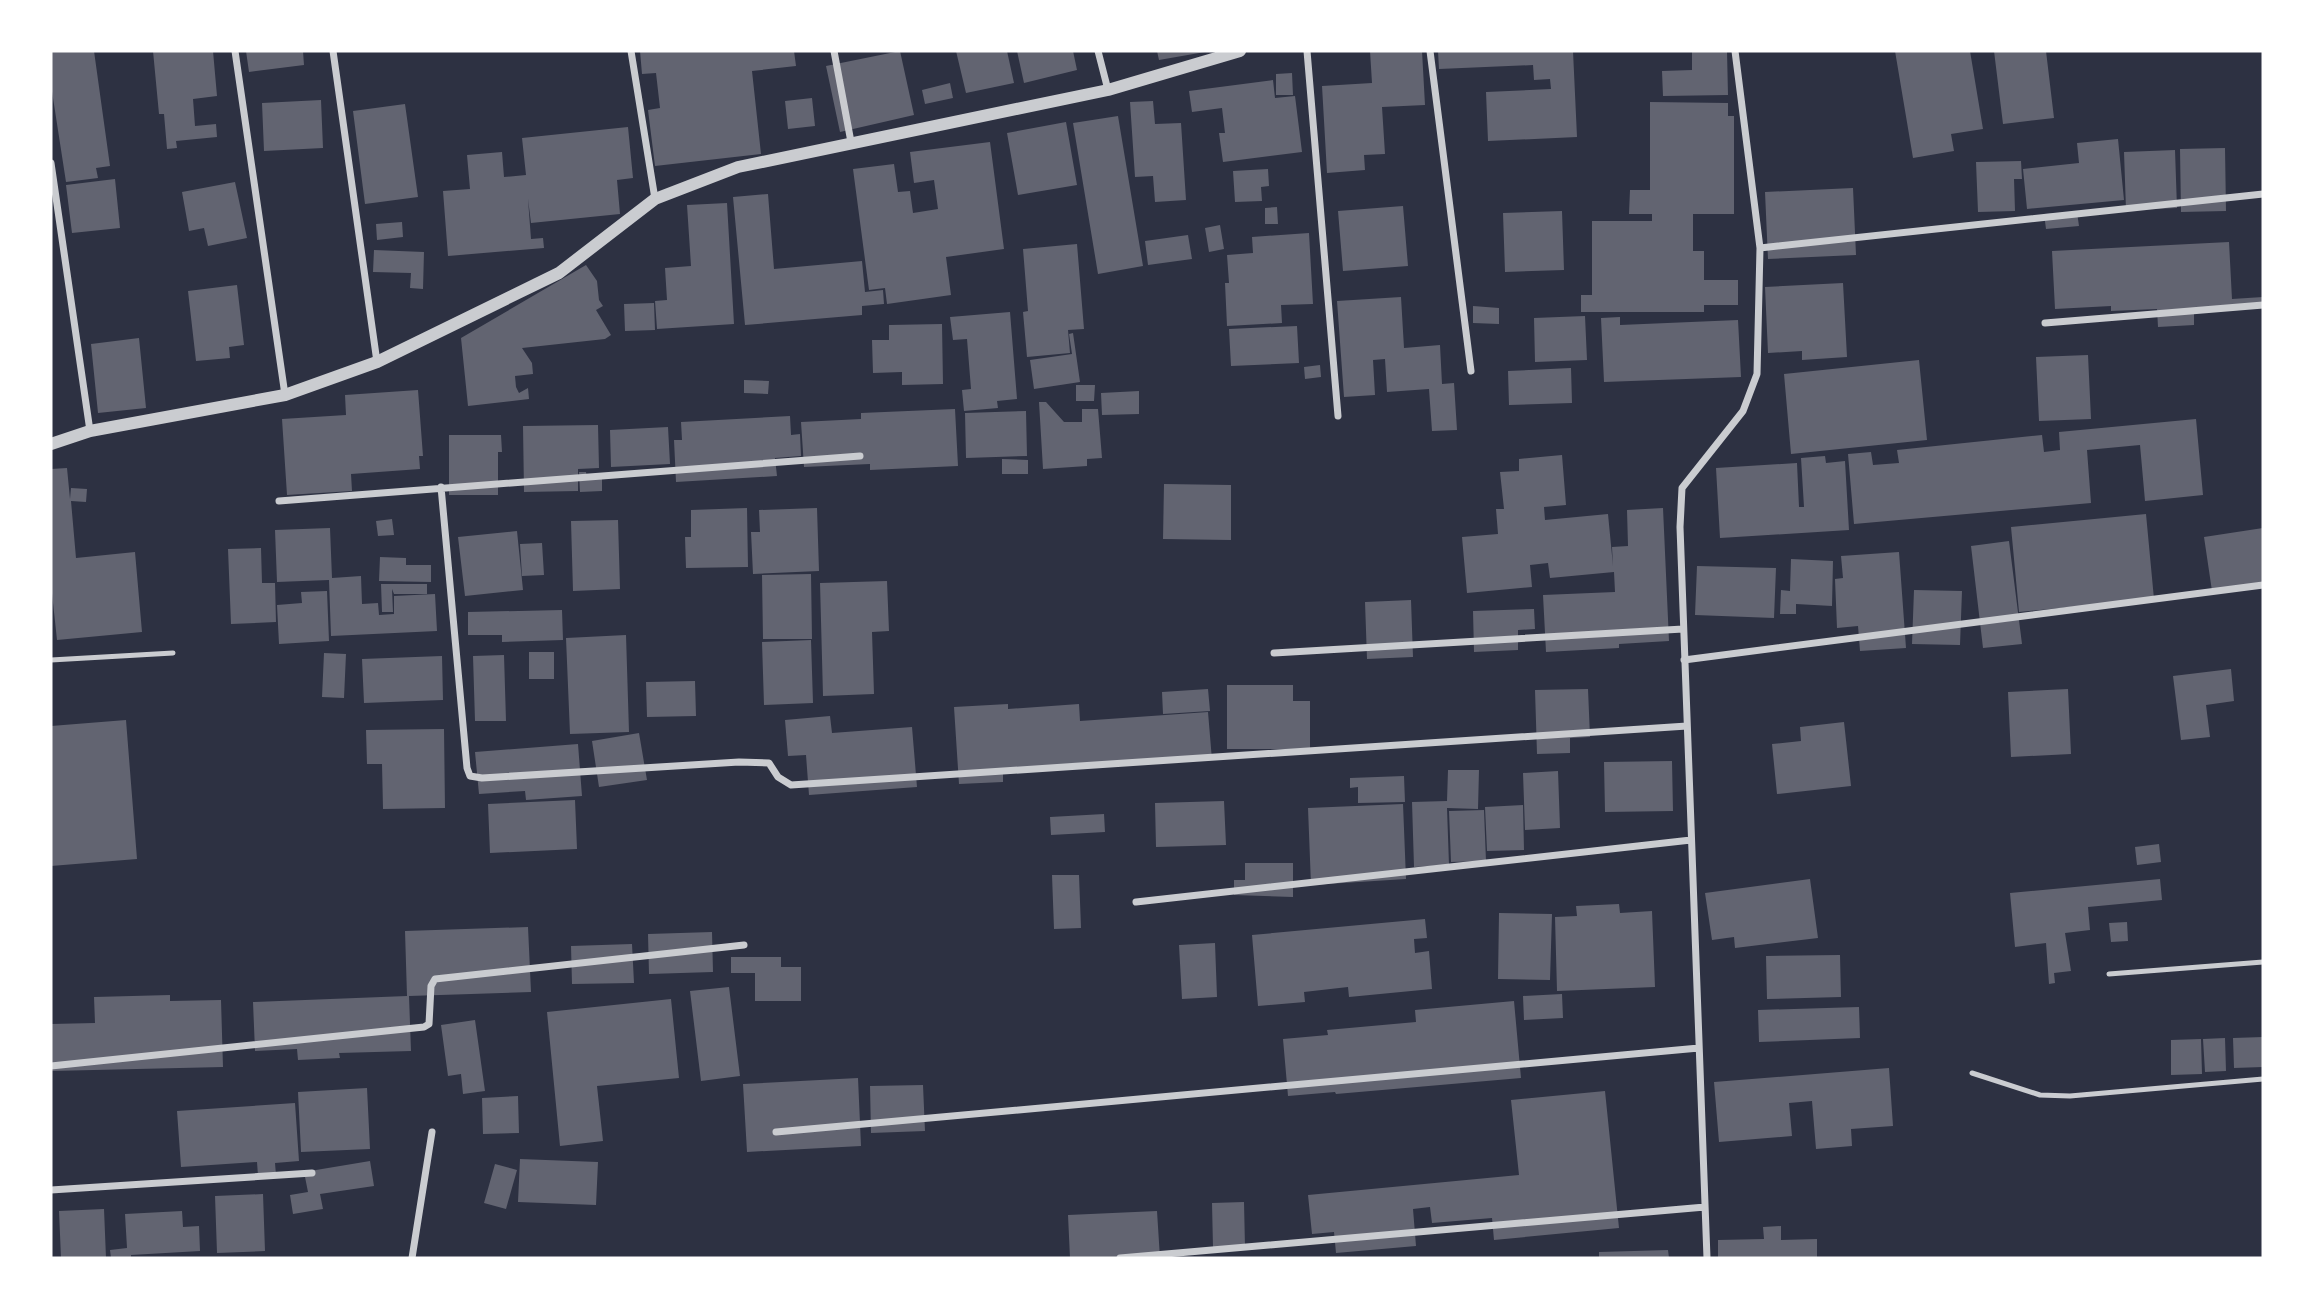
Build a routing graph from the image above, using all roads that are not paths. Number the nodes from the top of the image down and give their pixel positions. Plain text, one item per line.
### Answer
1 (235, 51) edge
2 (333, 51) edge
3 (631, 51) edge
4 (834, 51) edge
5 (1098, 51) edge
6 (1237, 51) edge
7 (1307, 51) edge
8 (1430, 51) edge
9 (1735, 51) edge
10 (1108, 90) junction
11 (851, 142) junction
12 (51, 163) edge
13 (2263, 194) edge
14 (655, 199) junction
15 (1760, 248) junction
16 (2263, 306) edge
17 (2045, 323) dead end
18 (377, 362) junction
19 (1471, 371) dead end
20 (285, 396) junction
21 (1338, 416) dead end
22 (90, 432) junction
23 (51, 444) edge
24 (860, 456) dead end
25 (441, 487) junction
26 (279, 501) dead end
27 (2263, 585) edge
28 (1683, 629) junction
29 (173, 653) dead end
30 (1275, 653) dead end
31 (51, 660) edge
32 (1684, 660) junction
33 (1687, 726) junction
34 (1691, 840) junction
35 (1136, 902) dead end
36 (744, 945) dead end
37 (2263, 962) edge
38 (2109, 974) dead end
39 (1699, 1048) junction
40 (51, 1066) edge
41 (1972, 1073) dead end
42 (2263, 1079) edge
43 (432, 1132) dead end
44 (776, 1132) dead end
45 (312, 1173) dead end
46 (51, 1190) edge
47 (1705, 1207) junction
48 (412, 1258) edge
49 (1120, 1258) edge
50 (1707, 1258) edge

1 - 20 street
2 - 18 street
3 - 14 street
4 - 11 street
5 - 10 street
6 - 10 street
7 - 21 street
8 - 19 street
9 - 15 street
10 - 11 street
11 - 14 street
12 - 22 street
13 - 15 street
14 - 18 street
15 - 28 street
16 - 17 street
18 - 20 street
20 - 22 street
22 - 23 street
24 - 25 street
25 - 26 street
25 - 33 street
27 - 32 street
28 - 30 street
28 - 32 street
29 - 31 lane
32 - 33 street
33 - 34 street
34 - 35 street
34 - 39 street
36 - 40 street
37 - 38 lane
39 - 44 street
39 - 47 street
41 - 42 lane
43 - 48 street
45 - 46 street
47 - 49 street
47 - 50 street

